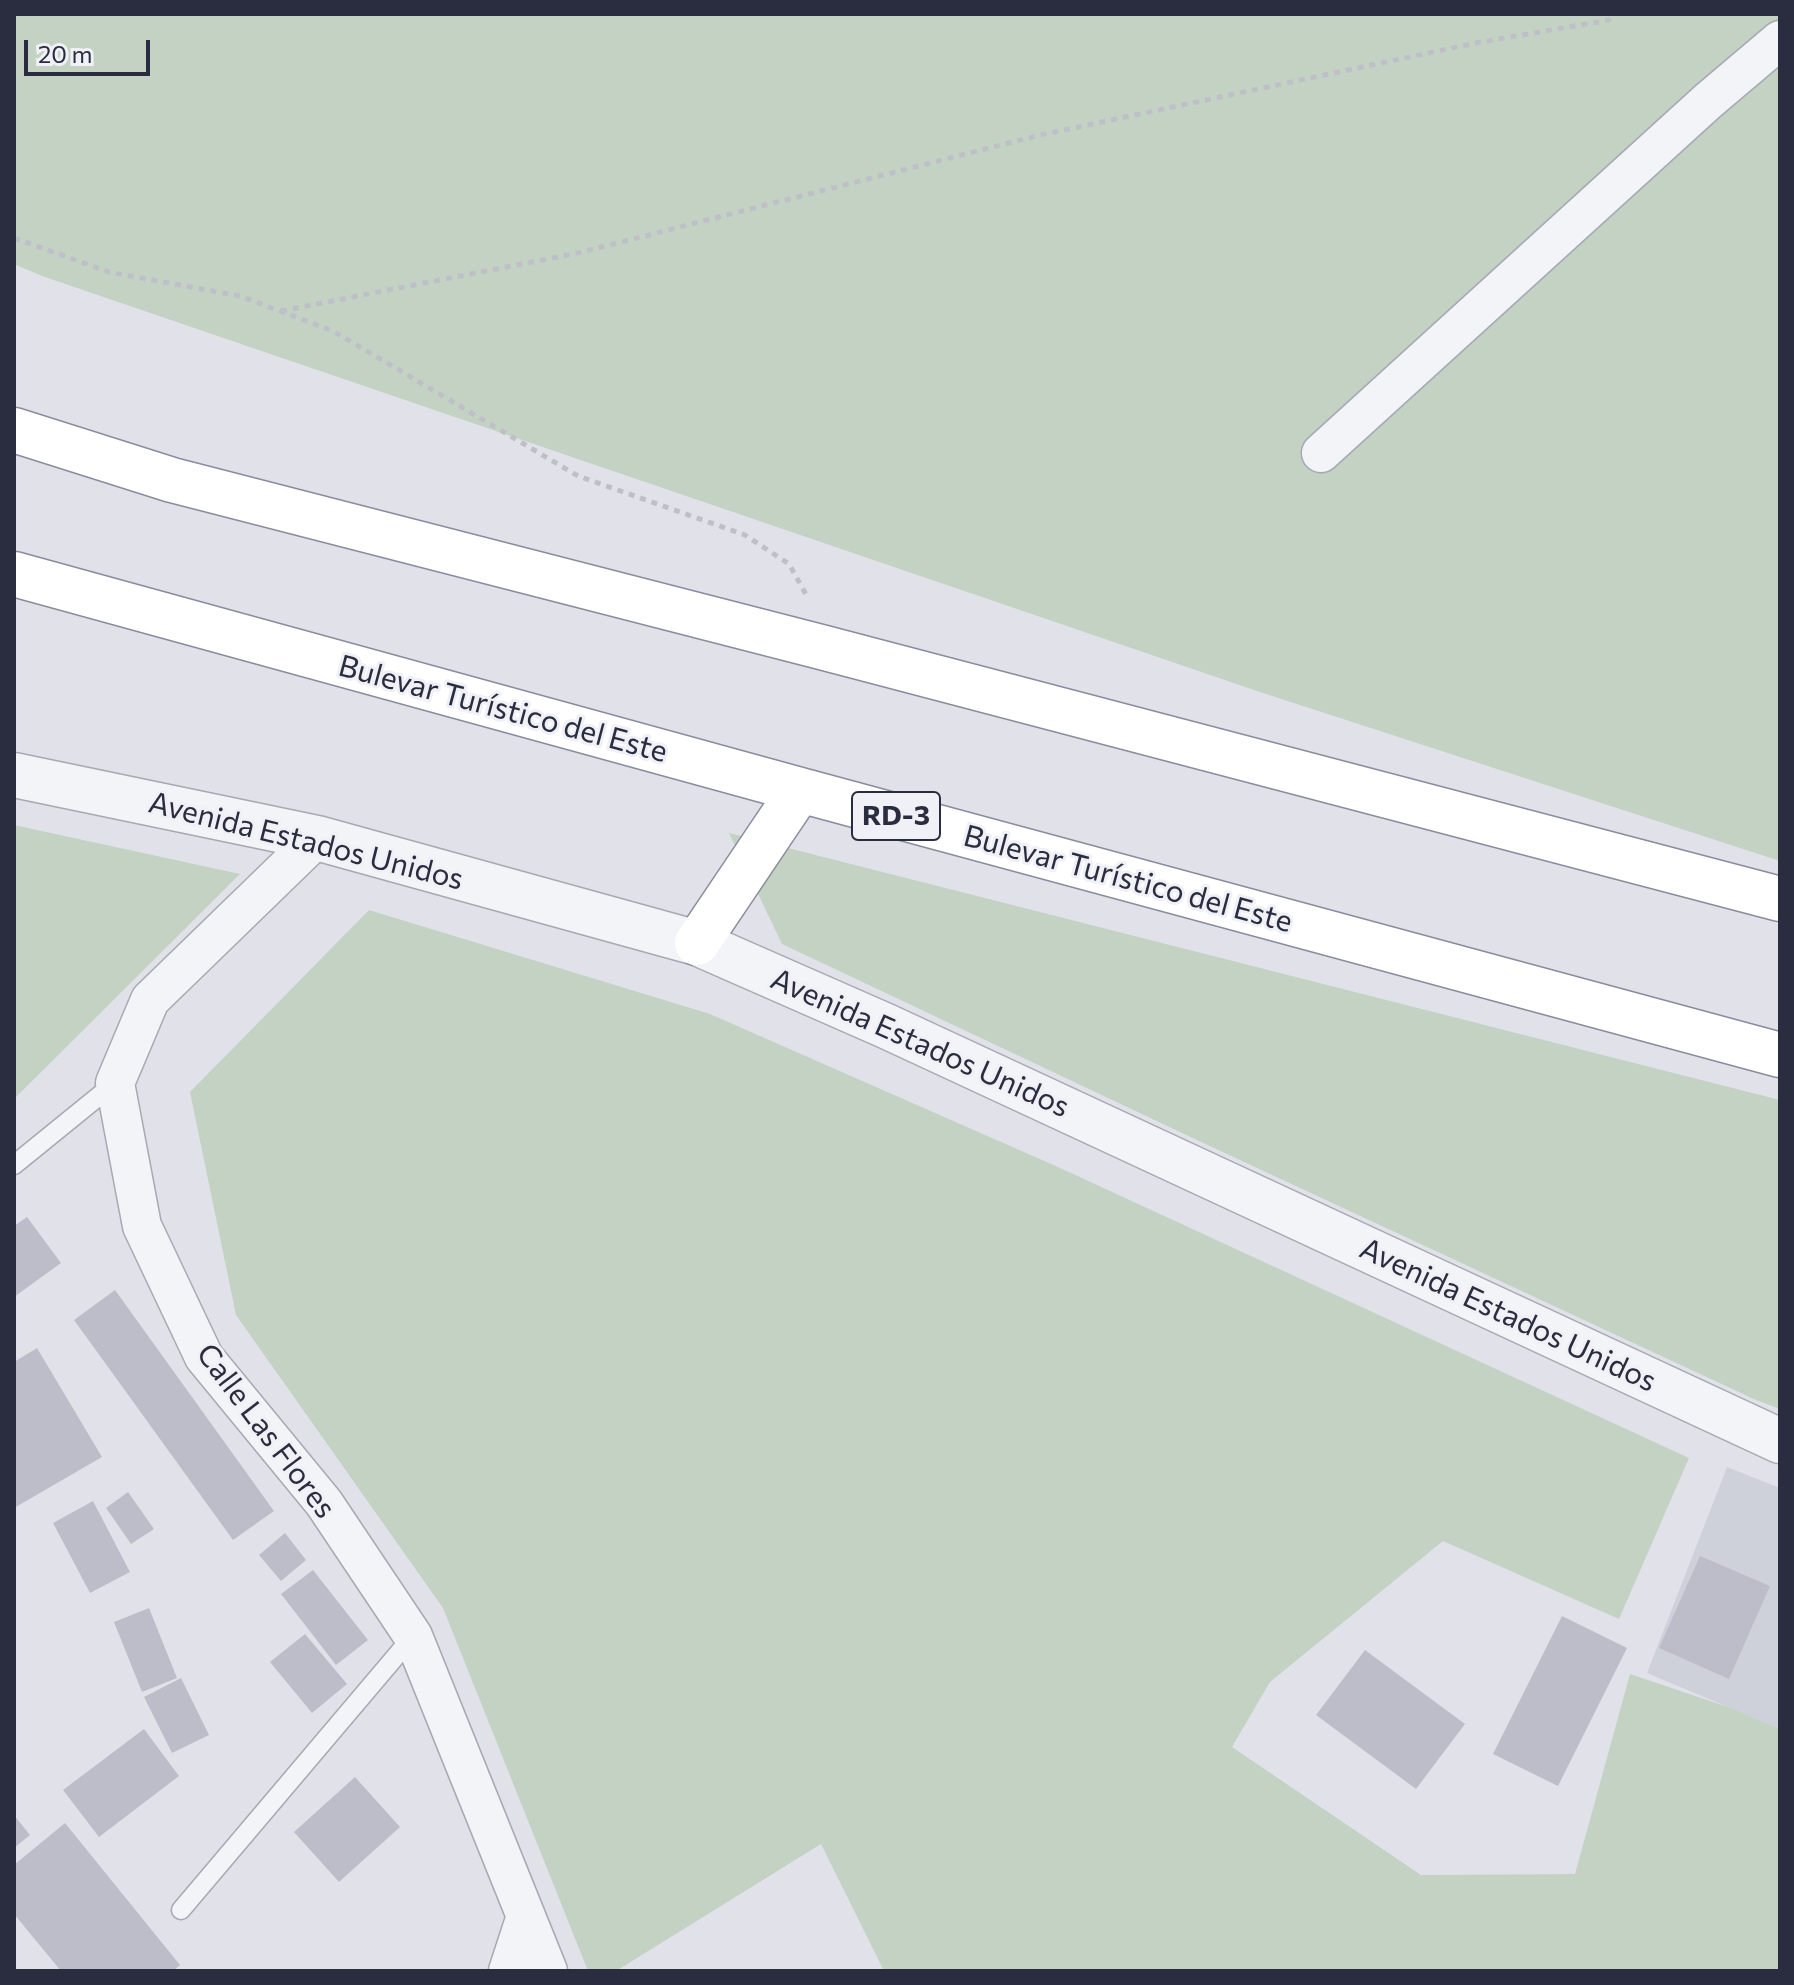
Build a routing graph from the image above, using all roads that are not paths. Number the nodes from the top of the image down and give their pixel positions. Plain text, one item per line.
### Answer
1 (1780, 40) edge
2 (14, 430) edge
3 (1321, 453) dead end
4 (14, 574) edge
5 (14, 775) edge
6 (800, 790) junction
7 (317, 838) junction
8 (1780, 899) edge
9 (697, 943) junction
10 (1780, 1055) edge
11 (115, 1083) junction
12 (14, 1165) edge
13 (1780, 1441) edge
14 (413, 1636) junction
15 (181, 1910) dead end
16 (526, 1916) junction
17 (508, 1971) edge
18 (548, 1971) edge

1 - 3 street
2 - 8 highway
4 - 6 highway, Bulevar Turístico del Este / RD-3
5 - 7 street, Avenida Estados Unidos
6 - 9 highway
6 - 10 highway, Bulevar Turístico del Este / RD-3
7 - 9 street, Avenida Estados Unidos
7 - 11 street
9 - 13 street, Avenida Estados Unidos
11 - 12 lane
11 - 14 street, Calle Las Flores
14 - 15 lane
14 - 16 street, Calle Las Flores
16 - 17 street
16 - 18 street, Calle Las Flores

